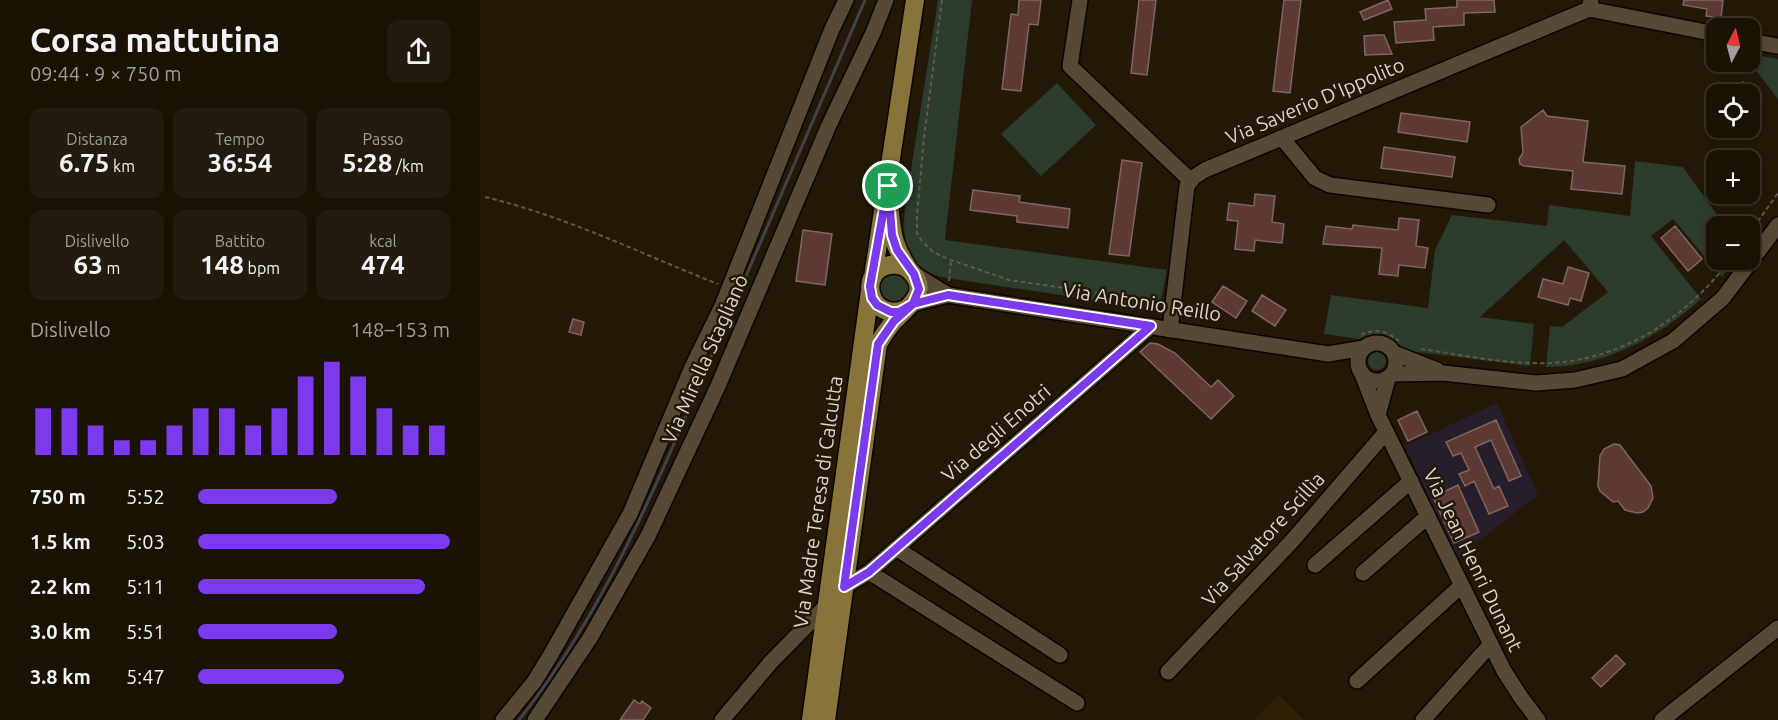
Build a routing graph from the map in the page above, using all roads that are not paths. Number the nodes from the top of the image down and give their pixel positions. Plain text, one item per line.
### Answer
1 (846, 0) edge
2 (886, 0) edge
3 (915, 0) edge
4 (1080, 0) edge
5 (1590, 4) edge
6 (1706, 32) edge
7 (1760, 42) edge
8 (1778, 46) edge
9 (1282, 138) junction
10 (1191, 182) junction
11 (888, 186) junction
12 (1488, 205) dead end
13 (1778, 225) edge
14 (911, 271) junction
15 (872, 284) junction
16 (948, 295) junction
17 (909, 307) junction
18 (1151, 326) junction
19 (1170, 330) junction
20 (1360, 343) junction
21 (1400, 349) junction
22 (1328, 354) junction
23 (1361, 371) junction
24 (1443, 373) junction
25 (1390, 376) junction
26 (1378, 415) junction
27 (1386, 432) junction
28 (1411, 481) junction
29 (1428, 516) junction
30 (896, 548) junction
31 (1315, 565) dead end
32 (869, 572) junction
33 (1363, 573) dead end
34 (1462, 585) junction
35 (844, 587) junction
36 (826, 606) junction
37 (1778, 628) edge
38 (1491, 644) junction
39 (1060, 655) dead end
40 (1168, 672) dead end
41 (1357, 681) dead end
42 (1077, 703) dead end
43 (502, 720) edge
44 (535, 720) edge
45 (722, 720) edge
46 (811, 720) edge
47 (826, 720) edge
48 (1423, 720) edge
49 (1538, 720) edge
50 (1662, 720) edge

1 - 43 street
2 - 44 street, Via Mirella Staglianò
3 - 11 main road
4 - 10 street
5 - 6 street
5 - 9 street, Via Saverio D'Ippolito
7 - 8 street
9 - 10 street, Via Saverio D'Ippolito
9 - 12 street
10 - 19 street
11 - 14 main road
11 - 15 main road
13 - 24 street
14 - 15 main road
14 - 16 street, Via Antonio Reillo
14 - 17 main road
15 - 17 main road
15 - 36 main road, Via Madre Teresa di Calcutta
16 - 17 street, Via Antonio Reillo
16 - 18 street, Via Antonio Reillo
17 - 35 main road, Via Madre Teresa di Calcutta
18 - 19 street, Via Antonio Reillo
18 - 30 street, Via degli Enotri
19 - 22 street, Via Antonio Reillo
20 - 21 street, Via Antonio Reillo
20 - 22 street, Via Antonio Reillo
20 - 23 street
21 - 24 street
21 - 25 street
22 - 23 street, Via Antonio Reillo
23 - 25 street, Via Antonio Reillo
23 - 26 street, Via Jean Henri Dunant
24 - 25 street
25 - 26 street
26 - 27 street, Via Jean Henri Dunant
27 - 28 street, Via Jean Henri Dunant
27 - 40 street, Via Salvatore Scillìa
28 - 29 street, Via Jean Henri Dunant
28 - 31 street
29 - 33 street
29 - 34 street, Via Jean Henri Dunant
30 - 32 street, Via degli Enotri
30 - 39 street
32 - 35 street, Via degli Enotri
32 - 42 street
34 - 38 street, Via Jean Henri Dunant
34 - 41 street
35 - 47 main road, Via Madre Teresa di Calcutta
36 - 45 street
36 - 46 main road, Via Madre Teresa di Calcutta
37 - 50 street
38 - 48 street
38 - 49 street, Via Jean Henri Dunant

